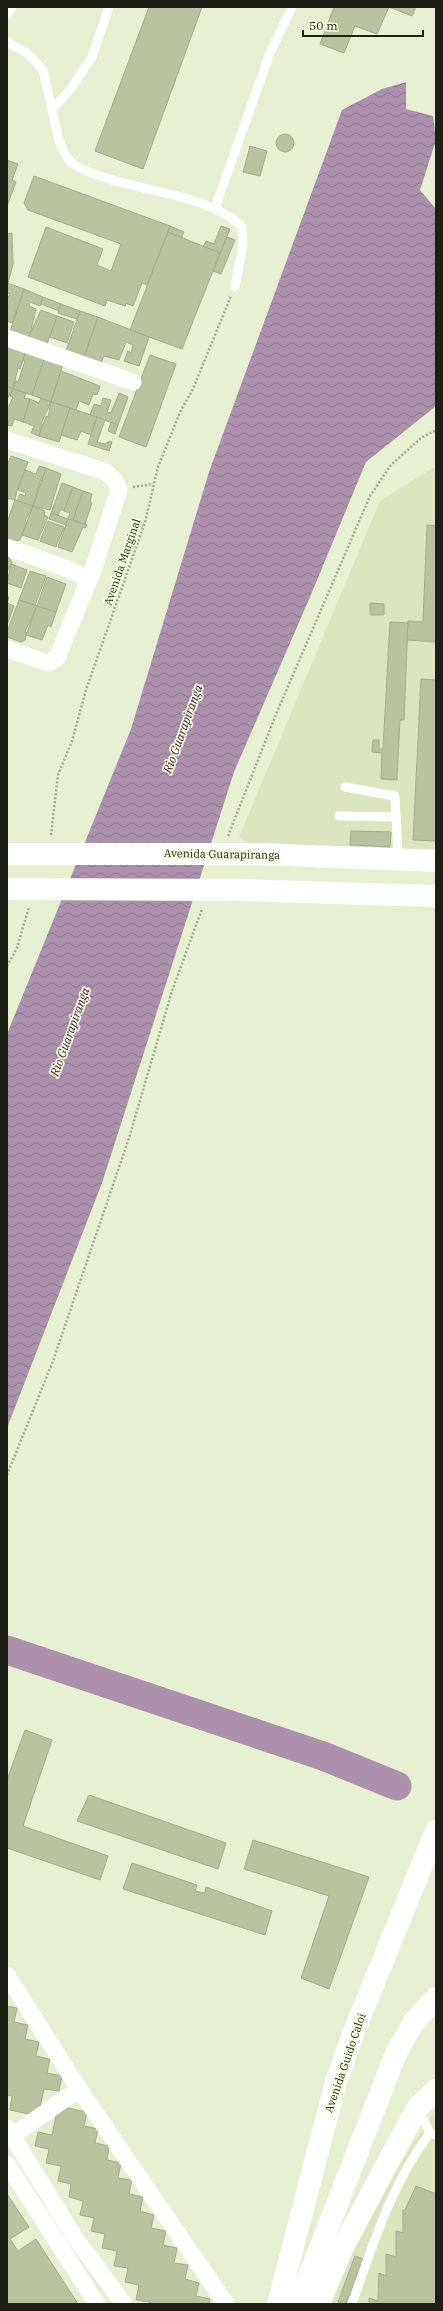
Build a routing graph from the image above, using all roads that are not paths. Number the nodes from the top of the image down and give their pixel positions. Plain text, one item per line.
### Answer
1 (13, 7) edge
2 (109, 7) edge
3 (292, 7) edge
4 (7, 14) edge
5 (7, 42) edge
6 (53, 108) junction
7 (215, 208) junction
8 (234, 286) road end
9 (7, 338) edge
10 (133, 382) dead end
11 (7, 440) edge
12 (7, 547) edge
13 (89, 580) junction
14 (7, 648) edge
15 (345, 787) dead end
16 (339, 816) dead end
17 (397, 817) junction
18 (7, 854) edge
19 (398, 859) junction
20 (436, 861) edge
21 (7, 889) edge
22 (436, 896) edge
23 (436, 1831) edge
24 (7, 1975) edge
25 (436, 1998) edge
26 (79, 2089) junction
27 (436, 2090) edge
28 (417, 2108) junction
29 (10, 2132) edge
30 (433, 2134) edge
31 (7, 2164) edge
32 (97, 2304) edge
33 (124, 2304) edge
34 (226, 2304) edge
35 (278, 2304) edge
36 (298, 2304) edge
37 (318, 2304) edge
38 (352, 2304) edge

1 - 4 lane
2 - 6 lane
3 - 7 lane
5 - 6 lane
6 - 7 lane
7 - 8 lane
9 - 10 street
11 - 13 street
12 - 13 street
13 - 14 street
15 - 17 lane
16 - 17 lane
17 - 19 lane
18 - 19 main road, Avenida Guarapiranga
19 - 20 main road, Avenida Guarapiranga
21 - 22 main road
23 - 35 main road, Avenida Guido Caloi
24 - 26 street
25 - 36 main road
26 - 29 street
26 - 34 street
27 - 28 main road
28 - 30 lane
28 - 37 main road
29 - 33 street
30 - 38 lane
31 - 32 street

